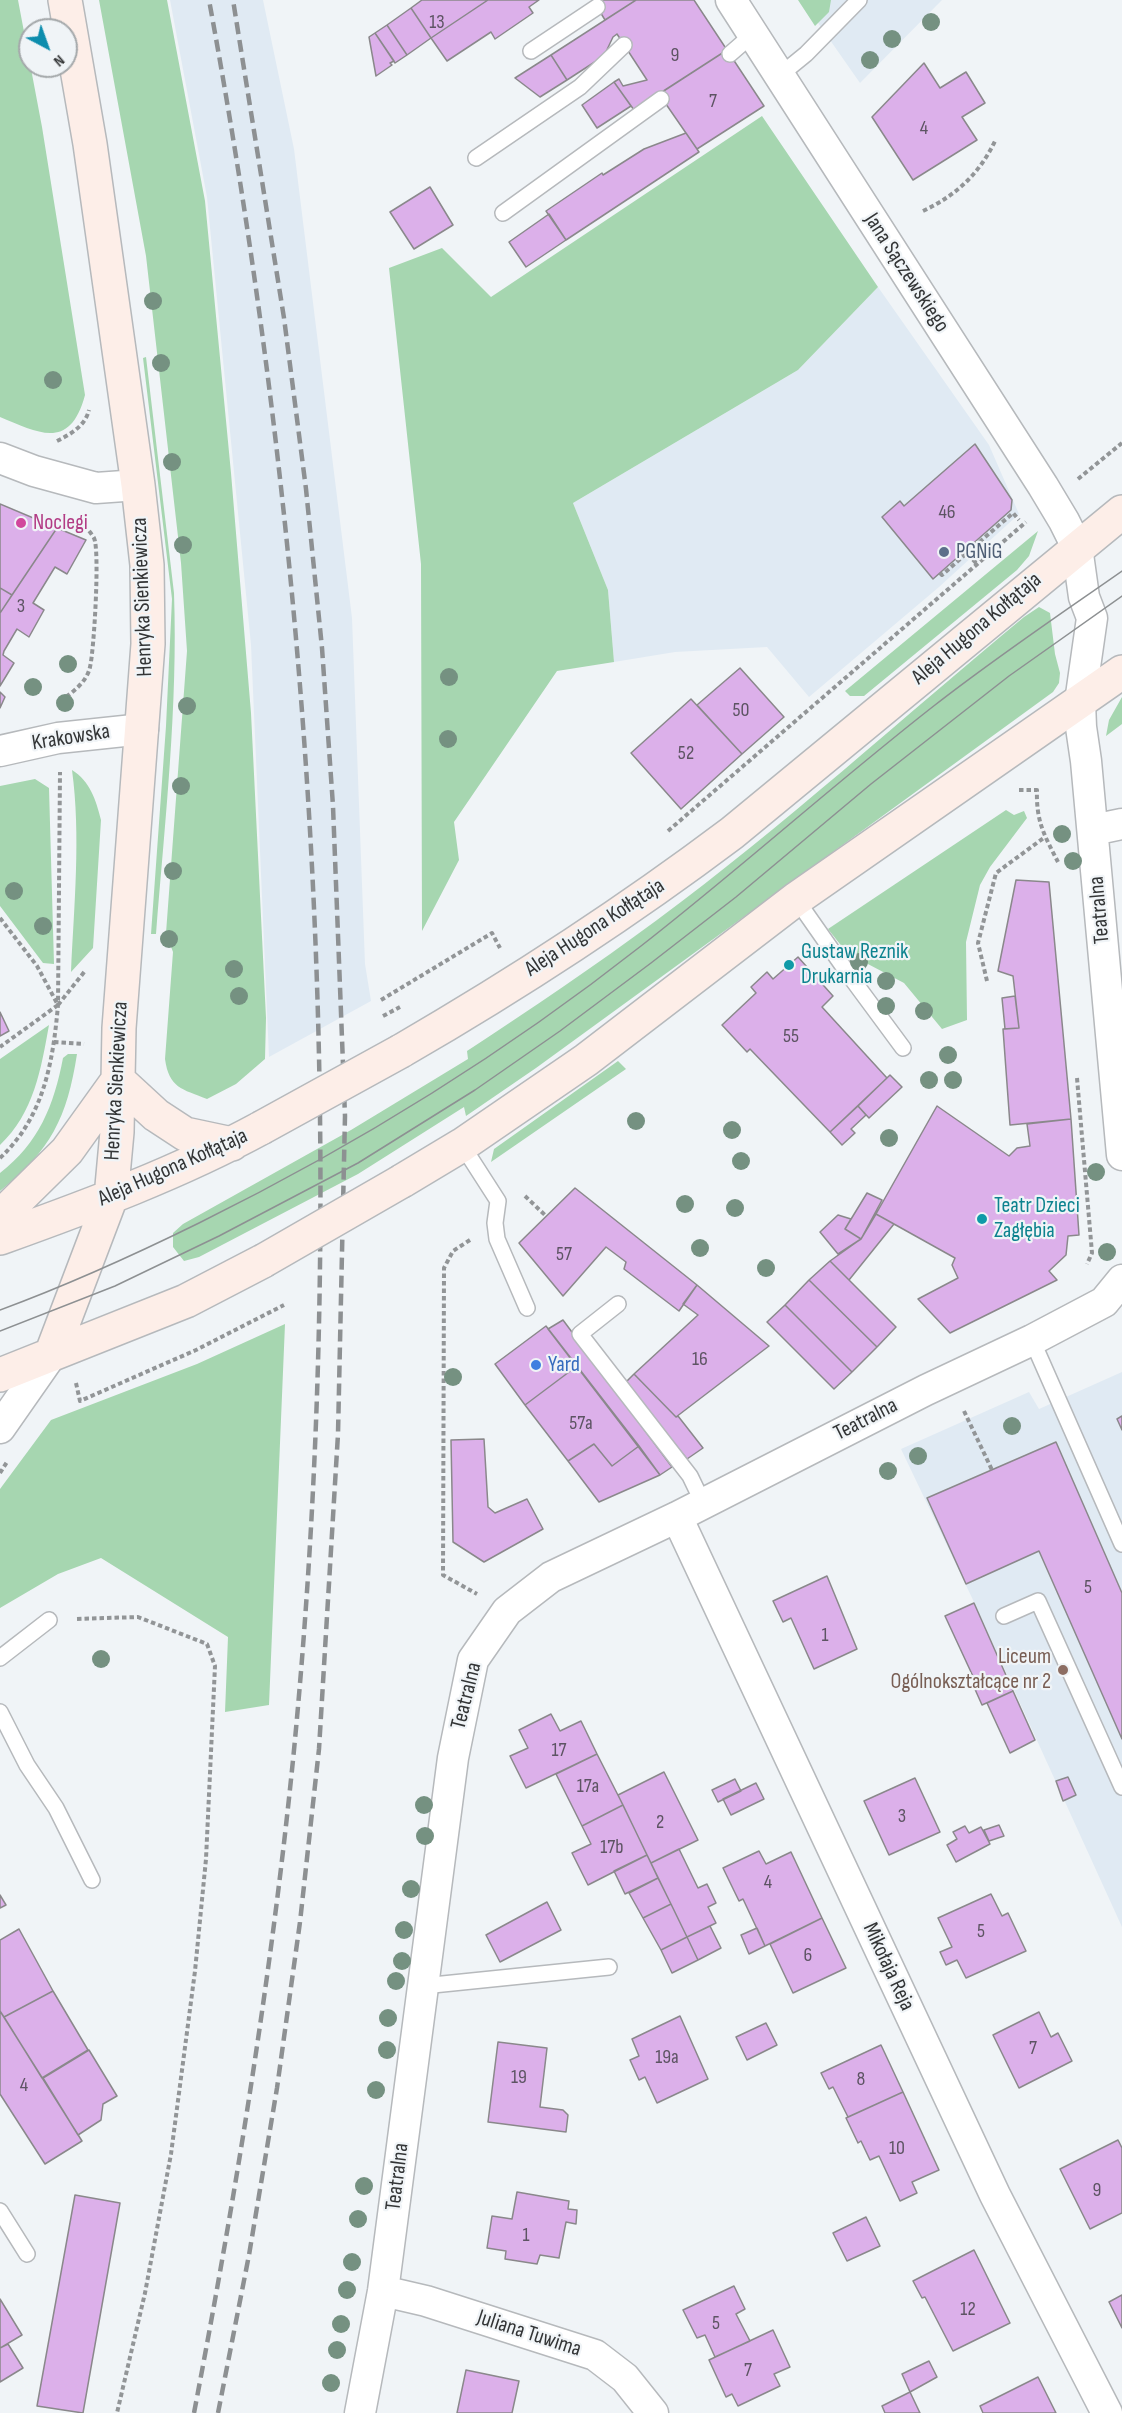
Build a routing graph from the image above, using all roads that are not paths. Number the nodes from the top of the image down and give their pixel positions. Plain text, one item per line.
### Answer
1 (65, 0) edge
2 (731, 0) edge
3 (858, 0) edge
4 (597, 7) dead end
5 (753, 34) junction
6 (624, 45) dead end
7 (531, 51) dead end
8 (730, 54) dead end
9 (779, 76) junction
10 (662, 99) dead end
11 (476, 158) dead end
12 (502, 213) dead end
13 (0, 458) edge
14 (138, 485) junction
15 (1122, 512) edge
16 (1077, 547) junction
17 (1122, 672) edge
18 (1080, 702) junction
19 (143, 729) junction
20 (0, 751) edge
21 (1122, 824) edge
22 (1093, 830) junction
23 (796, 899) junction
24 (903, 1048) dead end
25 (118, 1080) junction
26 (232, 1144) junction
27 (462, 1145) junction
28 (1122, 1155) edge
29 (111, 1197) junction
30 (0, 1217) edge
31 (0, 1238) edge
32 (1122, 1280) edge
33 (618, 1304) dead end
34 (527, 1308) dead end
35 (1032, 1340) junction
36 (51, 1355) junction
37 (0, 1376) edge
38 (0, 1428) edge
39 (690, 1510) junction
40 (1122, 1544) edge
41 (1004, 1616) dead end
42 (49, 1620) road end
43 (0, 1658) edge
44 (0, 1712) edge
45 (1122, 1787) edge
46 (92, 1880) dead end
47 (609, 1967) dead end
48 (423, 1986) junction
49 (0, 2211) edge
50 (27, 2254) dead end
51 (383, 2290) junction
52 (360, 2413) edge
53 (653, 2413) edge
54 (1107, 2413) edge

1 - 14 main road, Henryka Sienkiewicza
2 - 5 street, Jana Sączewskiego
3 - 9 lane
4 - 7 lane
5 - 8 lane
5 - 9 street, Jana Sączewskiego
6 - 11 lane
9 - 16 street, Jana Sączewskiego
10 - 12 lane
13 - 14 street
14 - 19 main road, Henryka Sienkiewicza
15 - 16 main road, Aleja Hugona Kołłątaja
16 - 18 street, Teatralna
16 - 26 main road, Aleja Hugona Kołłątaja, bridge
17 - 18 main road
18 - 22 street, Teatralna
18 - 23 main road
19 - 20 street, Krakowska
19 - 25 main road, Henryka Sienkiewicza
21 - 22 street
22 - 28 street, Teatralna
23 - 24 lane
23 - 27 main road
25 - 26 main road
25 - 29 main road, Henryka Sienkiewicza
25 - 30 main road
26 - 29 main road, Aleja Hugona Kołłątaja
27 - 34 lane
27 - 36 main road, bridge
29 - 31 main road, Aleja Hugona Kołłątaja
29 - 36 main road, Henryka Sienkiewicza
32 - 35 street, Teatralna
33 - 39 lane
35 - 39 street, Teatralna
35 - 40 lane
36 - 37 main road
36 - 38 street
39 - 48 street, Teatralna
39 - 54 street, Mikołaja Reja
41 - 45 lane
42 - 43 lane
44 - 46 lane
47 - 48 lane
48 - 51 street, Teatralna
49 - 50 lane
51 - 52 street, Teatralna
51 - 53 street, Juliana Tuwima

